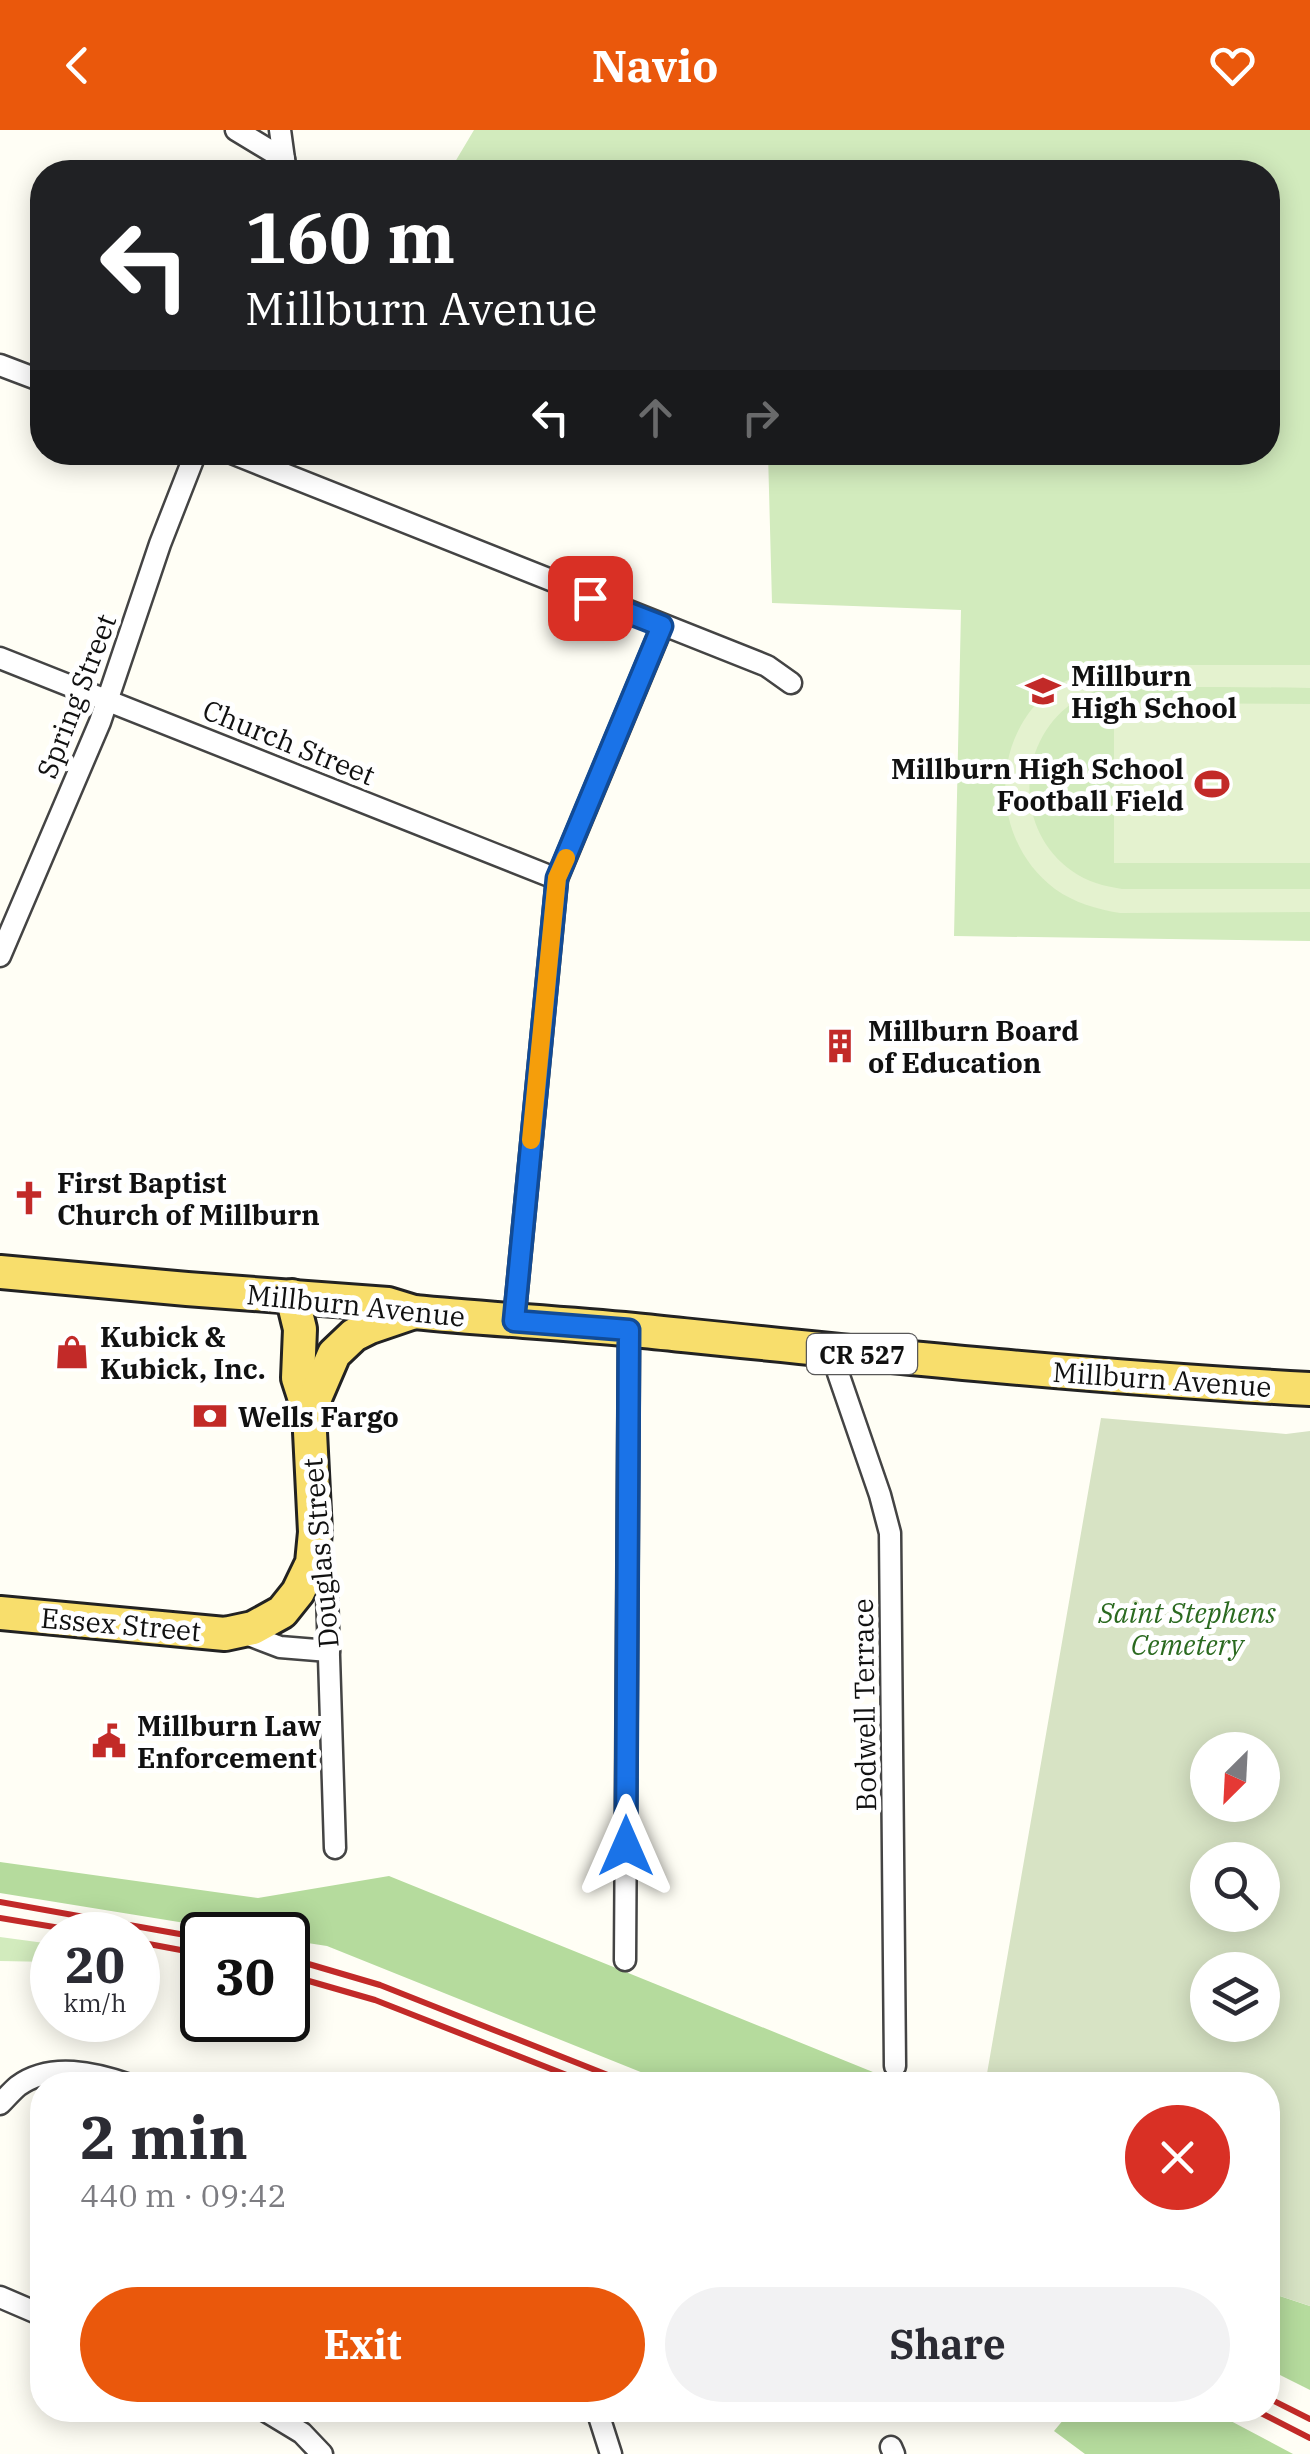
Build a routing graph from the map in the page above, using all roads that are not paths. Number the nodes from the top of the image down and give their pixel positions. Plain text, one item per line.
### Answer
1 (280, 130) edge
2 (240, 131) edge
3 (277, 160) edge
4 (284, 160) edge
5 (0, 365) edge
6 (30, 376) edge
7 (191, 465) edge
8 (261, 465) edge
9 (662, 626) junction
10 (0, 658) edge
11 (792, 683) dead end
12 (108, 700) junction
13 (557, 878) junction
14 (0, 956) edge
15 (0, 1272) edge
16 (292, 1296) junction
17 (414, 1312) junction
18 (514, 1321) junction
19 (629, 1330) junction
20 (838, 1352) junction
21 (1310, 1389) edge
22 (310, 1412) junction
23 (315, 1532) junction
24 (0, 1613) edge
25 (241, 1632) junction
26 (329, 1651) junction
27 (336, 1848) dead end
28 (625, 1960) dead end
29 (895, 2066) dead end
30 (30, 2080) edge
31 (0, 2104) edge
32 (0, 2297) edge
33 (30, 2310) edge
34 (284, 2422) edge
35 (601, 2422) edge
36 (322, 2454) edge
37 (611, 2454) edge

1 - 4 street
2 - 3 street
5 - 6 street
7 - 12 street, Spring Street
8 - 9 street
9 - 11 street
9 - 13 street
10 - 12 street, Church Street
12 - 13 street, Church Street
12 - 14 street, Spring Street
13 - 18 street
15 - 16 main road, Millburn Avenue / CR 527
16 - 17 main road, Millburn Avenue / CR 527
16 - 22 main road
17 - 18 main road, Millburn Avenue / CR 527
17 - 22 main road, Douglas Street / CR 527
18 - 19 main road, Millburn Avenue / CR 527
19 - 20 main road, Millburn Avenue / CR 527
19 - 28 street
20 - 21 main road, Millburn Avenue / CR 527
20 - 29 street, Bodwell Terrace
22 - 23 main road, Douglas Street / CR 527
23 - 25 main road, Essex Street / CR 527
23 - 26 street, Douglas Street
24 - 25 main road, Essex Street / CR 527
25 - 26 street, Essex Street
26 - 27 street, Douglas Street
30 - 31 street
32 - 33 street
34 - 36 street
35 - 37 street

